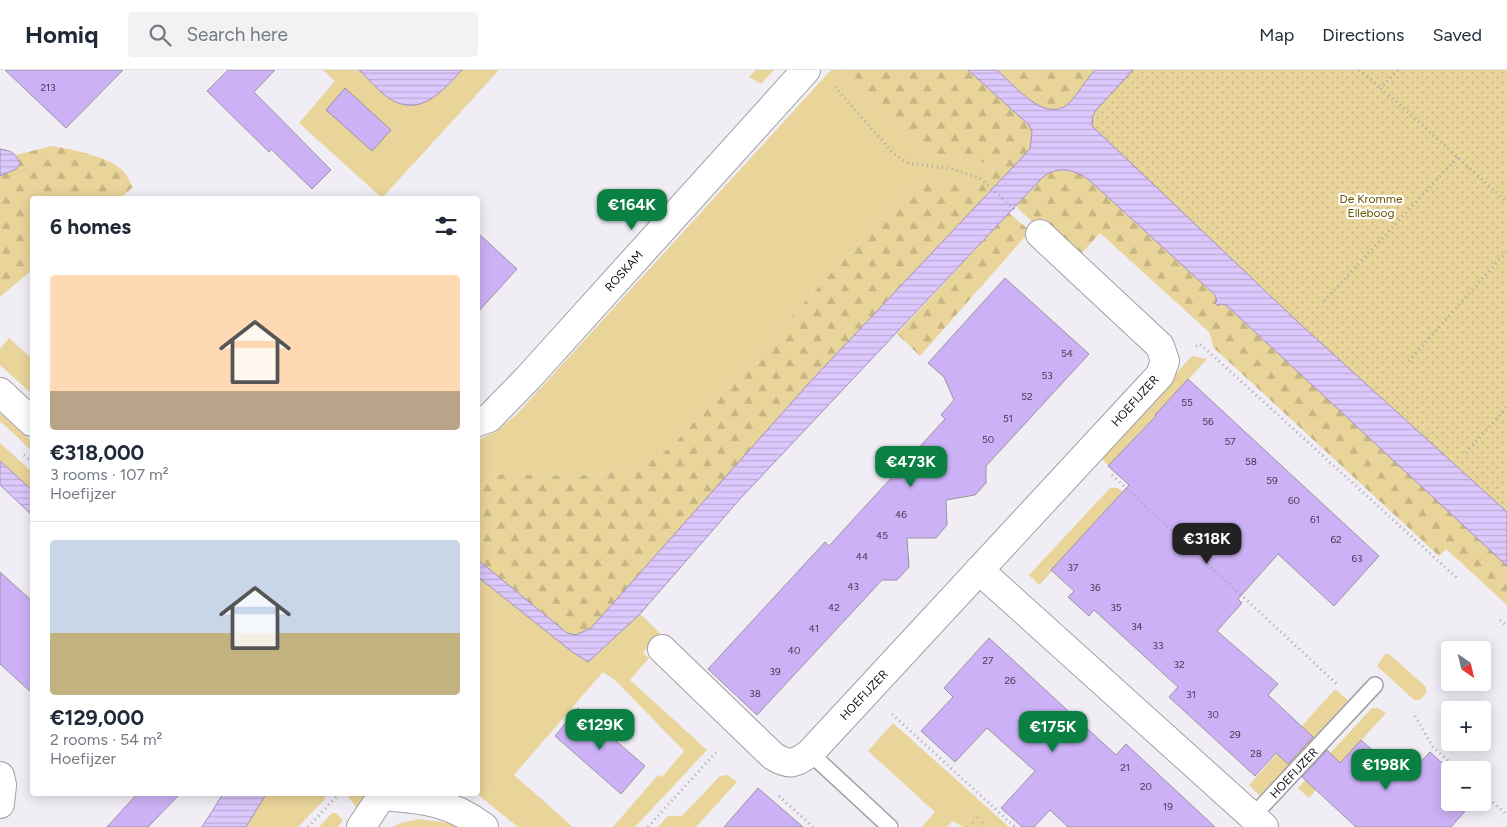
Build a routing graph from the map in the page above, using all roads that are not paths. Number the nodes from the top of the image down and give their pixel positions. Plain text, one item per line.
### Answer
1 (818, 75) edge
2 (1031, 225) road end
3 (0, 392) edge
4 (30, 420) edge
5 (480, 421) edge
6 (979, 570) junction
7 (662, 650) dead end
8 (1375, 685) dead end
9 (810, 754) junction
10 (0, 776) edge
11 (382, 796) edge
12 (391, 796) edge
13 (0, 804) edge
14 (1259, 822) edge
15 (361, 827) edge
16 (484, 827) edge
17 (890, 827) edge

1 - 5 street, ROSKAM
2 - 6 street, HOEFIJZER
3 - 4 street
6 - 9 street, HOEFIJZER
6 - 14 street, HOEFIJZER
7 - 9 street, HOEFIJZER
8 - 14 lane, HOEFIJZER
9 - 17 lane
10 - 13 street
11 - 15 street
12 - 16 street

